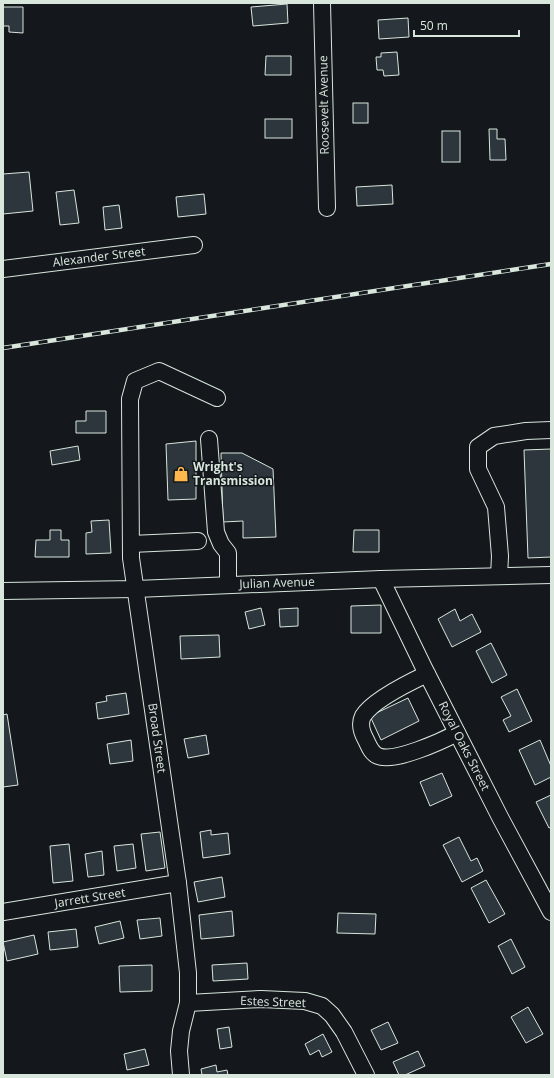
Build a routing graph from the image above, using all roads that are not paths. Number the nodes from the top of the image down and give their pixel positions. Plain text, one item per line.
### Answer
1 (322, 3) edge
2 (327, 208) dead end
3 (194, 245) dead end
4 (3, 269) edge
5 (217, 398) dead end
6 (551, 430) edge
7 (209, 438) dead end
8 (198, 541) dead end
9 (131, 544) junction
10 (551, 575) edge
11 (499, 576) junction
12 (381, 579) junction
13 (228, 585) junction
14 (136, 589) junction
15 (3, 591) edge
16 (426, 674) junction
17 (457, 733) junction
18 (178, 883) junction
19 (3, 912) edge
20 (551, 912) edge
21 (188, 1003) junction
22 (181, 1075) edge
23 (366, 1075) edge

1 - 2 street, Roosevelt Avenue
3 - 4 street, Alexander Street
5 - 9 street, Broad Street
6 - 11 street
7 - 13 street
8 - 9 street
9 - 14 street, Broad Street
10 - 11 street, Julian Avenue
11 - 12 street, Julian Avenue
12 - 13 street, Julian Avenue
12 - 16 street, Royal Oaks Street
13 - 14 street, Julian Avenue
14 - 15 street, Julian Avenue
14 - 18 street, Broad Street
16 - 17 street, Royal Oaks Street
16 - 17 street
17 - 20 street, Royal Oaks Street
18 - 19 street, Jarrett Street
18 - 21 street, Broad Street
21 - 22 street, Broad Street
21 - 23 street, Estes Street

